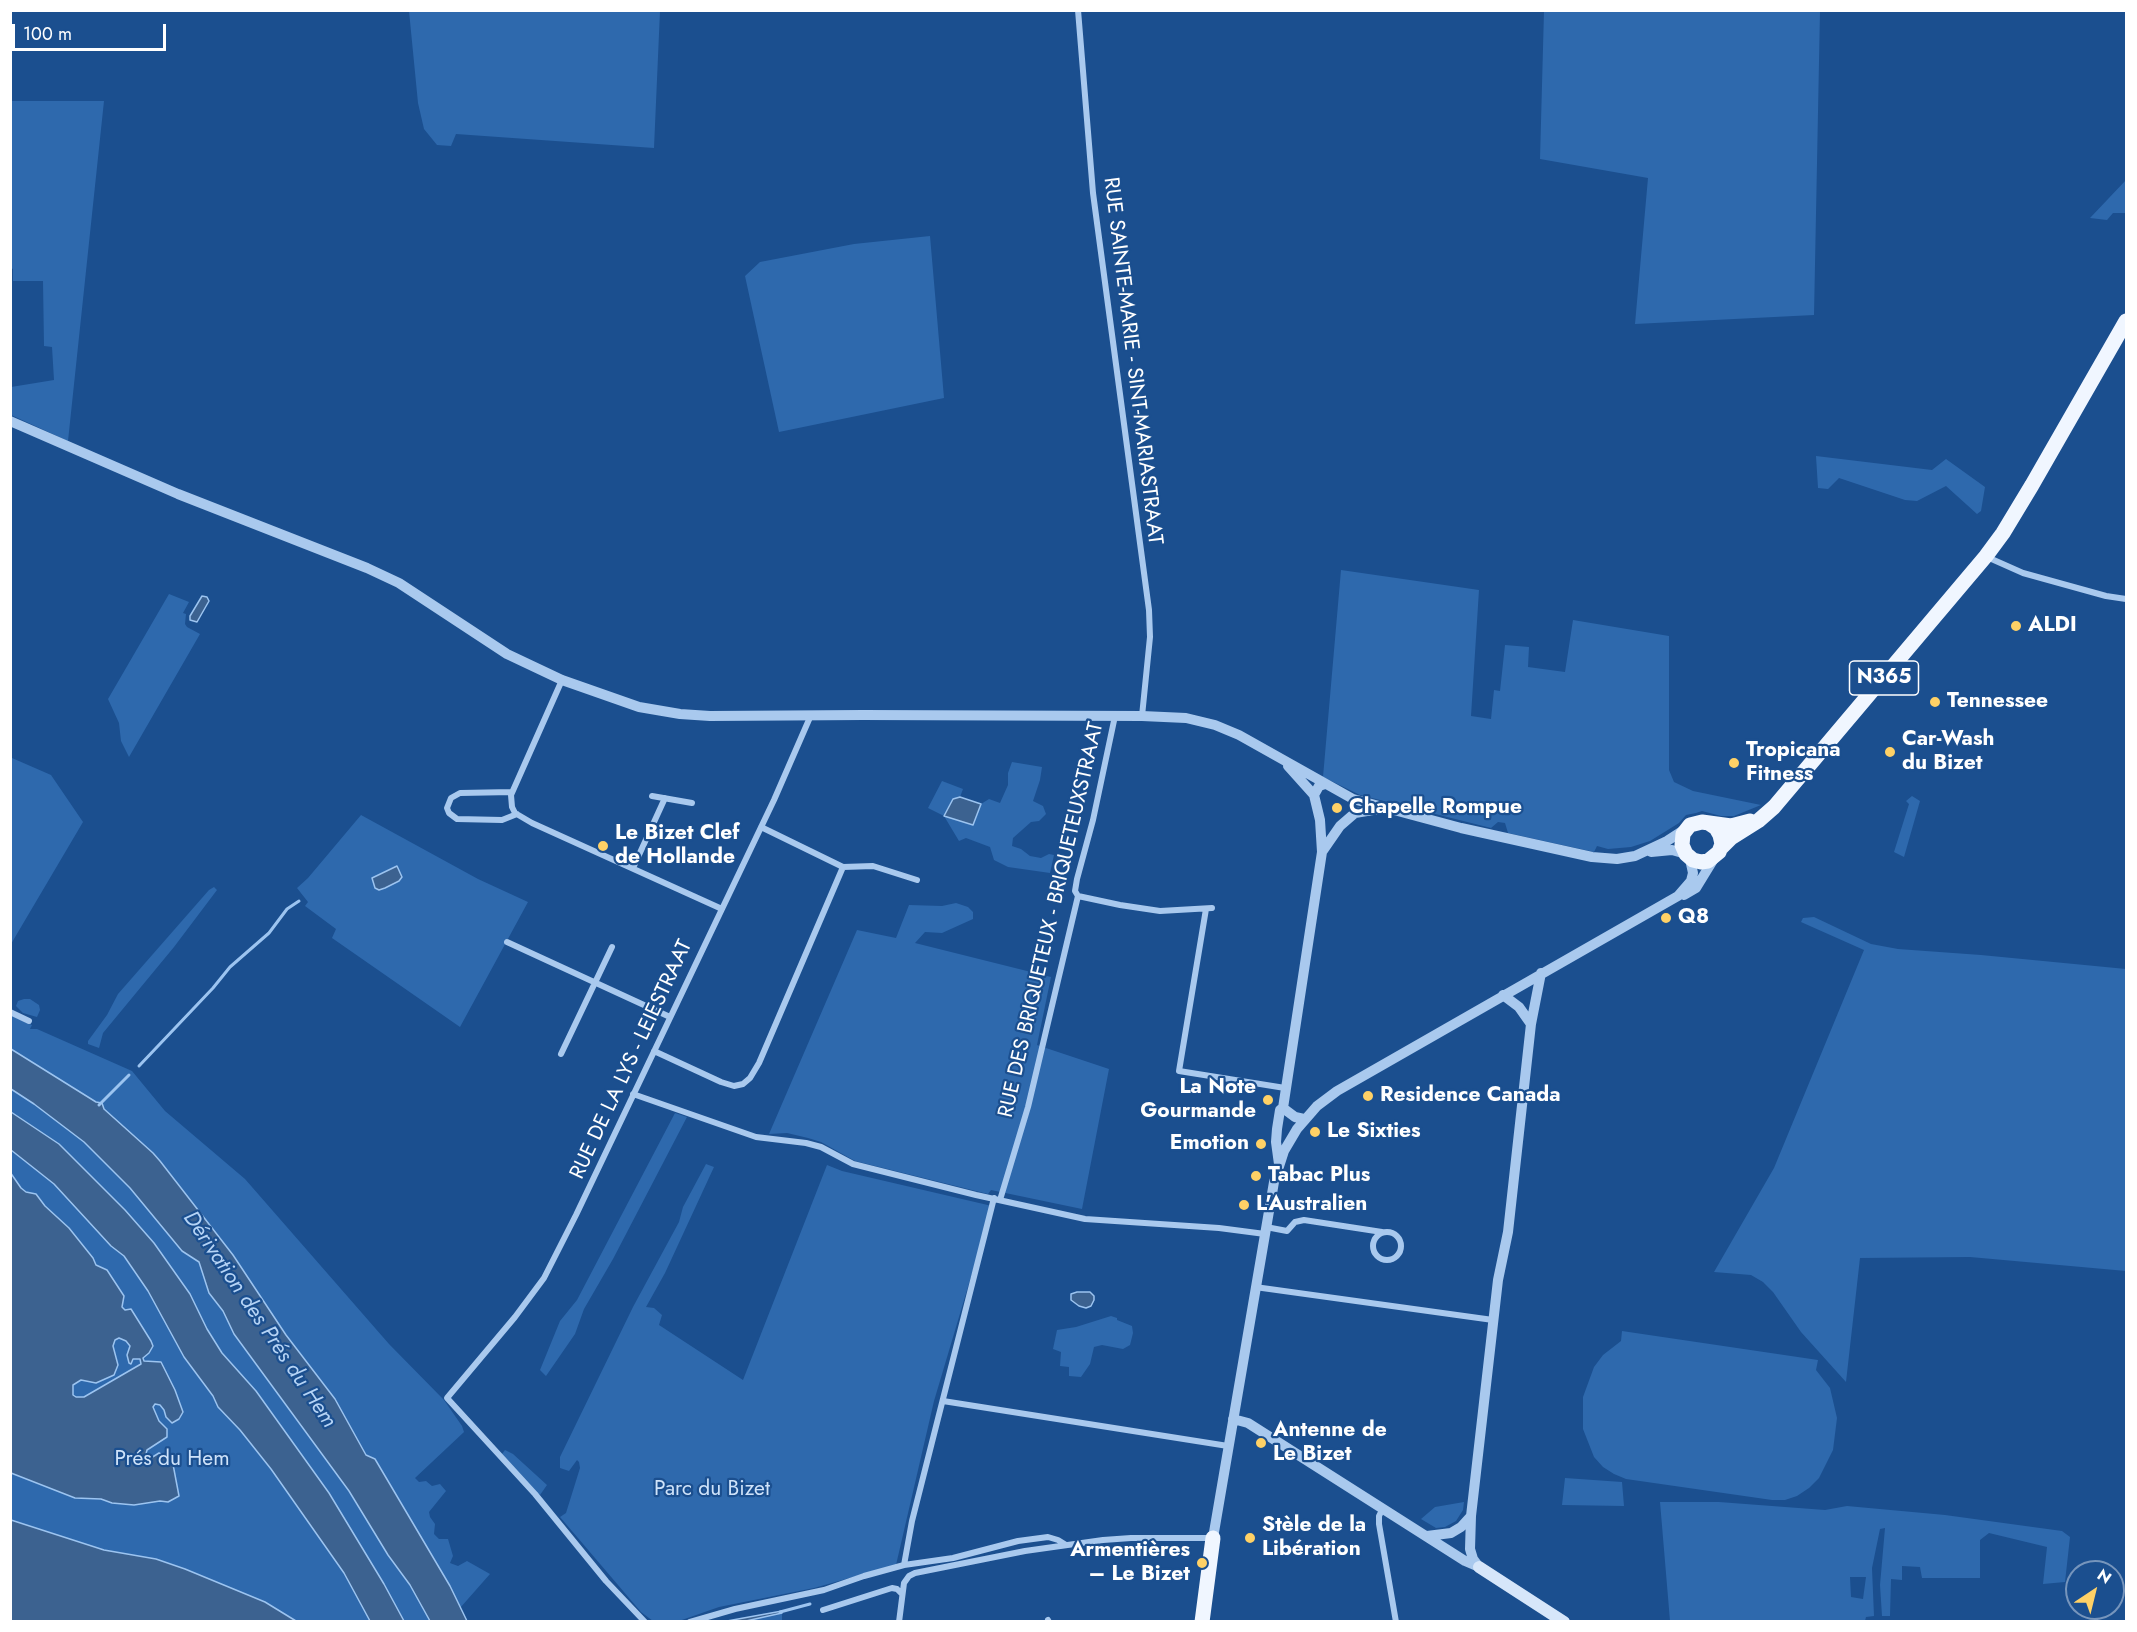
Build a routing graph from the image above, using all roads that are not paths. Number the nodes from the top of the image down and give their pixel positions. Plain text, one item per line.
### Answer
1 (1078, 10) edge
2 (2127, 321) edge
3 (10, 421) edge
4 (1986, 556) junction
5 (2127, 599) edge
6 (562, 680) junction
7 (811, 715) junction
8 (1115, 716) junction
9 (1142, 716) junction
10 (1284, 761) junction
11 (1325, 784) junction
12 (512, 792) junction
13 (1314, 795) junction
14 (652, 796) dead end
15 (665, 798) junction
16 (1353, 799) junction
17 (692, 803) dead end
18 (1385, 809) junction
19 (1354, 813) junction
20 (517, 814) junction
21 (1765, 816) junction
22 (1320, 820) junction
23 (1710, 824) junction
24 (1340, 826) junction
25 (761, 827) junction
26 (1687, 828) junction
27 (1322, 852) junction
28 (1645, 853) junction
29 (1718, 853) junction
30 (1688, 856) junction
31 (843, 867) junction
32 (633, 868) junction
33 (917, 880) dead end
34 (1078, 896) junction
35 (1678, 896) junction
36 (722, 909) junction
37 (507, 942) dead end
38 (612, 947) dead end
39 (1541, 973) junction
40 (595, 982) junction
41 (1503, 995) junction
42 (10, 1012) edge
43 (670, 1017) junction
44 (29, 1021) dead end
45 (1531, 1024) junction
46 (654, 1051) junction
47 (561, 1054) dead end
48 (1285, 1088) junction
49 (633, 1094) junction
50 (1283, 1108) junction
51 (1304, 1119) junction
52 (1279, 1165) junction
53 (997, 1199) junction
54 (1265, 1231) junction
55 (1382, 1232) junction
56 (1255, 1287) junction
57 (1493, 1320) junction
58 (943, 1401) junction
59 (1233, 1419) junction
60 (1228, 1446) junction
61 (1383, 1508) junction
62 (1471, 1516) junction
63 (1427, 1536) junction
64 (1213, 1538) junction
65 (1066, 1545) junction
66 (904, 1565) junction
67 (1479, 1567) junction
68 (902, 1594) junction
69 (823, 1610) dead end
70 (645, 1622) edge
71 (690, 1622) edge
72 (899, 1622) edge
73 (1202, 1622) edge
74 (1396, 1622) edge
75 (1564, 1622) edge

1 - 9 street, RUE SAINTE-MARIE - SINT-MARIASTRAAT
2 - 4 main road, N365
3 - 6 street
4 - 5 street
4 - 21 main road, N365
6 - 7 street
6 - 12 street
7 - 8 street
7 - 25 street, RUE DE LA LYS - LEIESTRAAT
8 - 9 street
8 - 34 street, RUE DES BRIQUETEUX - BRIQUETEUXSTRAAT
9 - 10 street
10 - 11 street
10 - 13 street
11 - 13 street
11 - 16 street
12 - 20 street
12 - 20 street
13 - 22 street
14 - 15 street
15 - 17 street
15 - 32 street
16 - 18 street
16 - 19 street
18 - 19 street
18 - 28 street
19 - 24 street
20 - 32 street
21 - 23 main road
21 - 29 main road, N365
22 - 24 street
22 - 27 street
23 - 26 main road
23 - 29 main road
24 - 27 street
25 - 31 street
25 - 36 street, RUE DE LA LYS - LEIESTRAAT
26 - 28 street
26 - 30 main road
27 - 48 street
28 - 30 street
29 - 30 main road
29 - 35 street, N365
30 - 35 street
31 - 33 street
31 - 46 street
32 - 36 street
34 - 48 street
34 - 53 street, RUE DES BRIQUETEUX - BRIQUETEUXSTRAAT
35 - 39 street, N365
36 - 43 street, RUE DE LA LYS - LEIESTRAAT
37 - 40 street
38 - 40 street
39 - 41 street, N365
39 - 45 street
40 - 43 street
40 - 47 street
41 - 45 street
41 - 51 street, N365
42 - 44 street
43 - 46 street, RUE DE LA LYS - LEIESTRAAT
45 - 57 street
46 - 49 street, RUE DE LA LYS - LEIESTRAAT
48 - 50 street
49 - 53 street
49 - 70 street, RUE DE LA LYS - LEIESTRAAT
50 - 51 street
50 - 52 street
51 - 52 street, N365
52 - 54 street, N365
53 - 54 street
53 - 58 street, RUE DES BRIQUETEUX - BRIQUETEUXSTRAAT
54 - 55 street
54 - 56 street, N365
55 - 55 street
56 - 57 street
56 - 59 street, N365
57 - 62 street
58 - 60 street
58 - 66 street, RUE DES BRIQUETEUX - BRIQUETEUXSTRAAT
59 - 60 street, N365
59 - 61 street
60 - 64 street, N365
61 - 63 street
61 - 74 street
62 - 63 street
62 - 67 street
63 - 67 street
64 - 65 street
64 - 73 main road
65 - 66 street
65 - 68 street
66 - 71 street
67 - 75 main road
68 - 69 street
68 - 72 street

